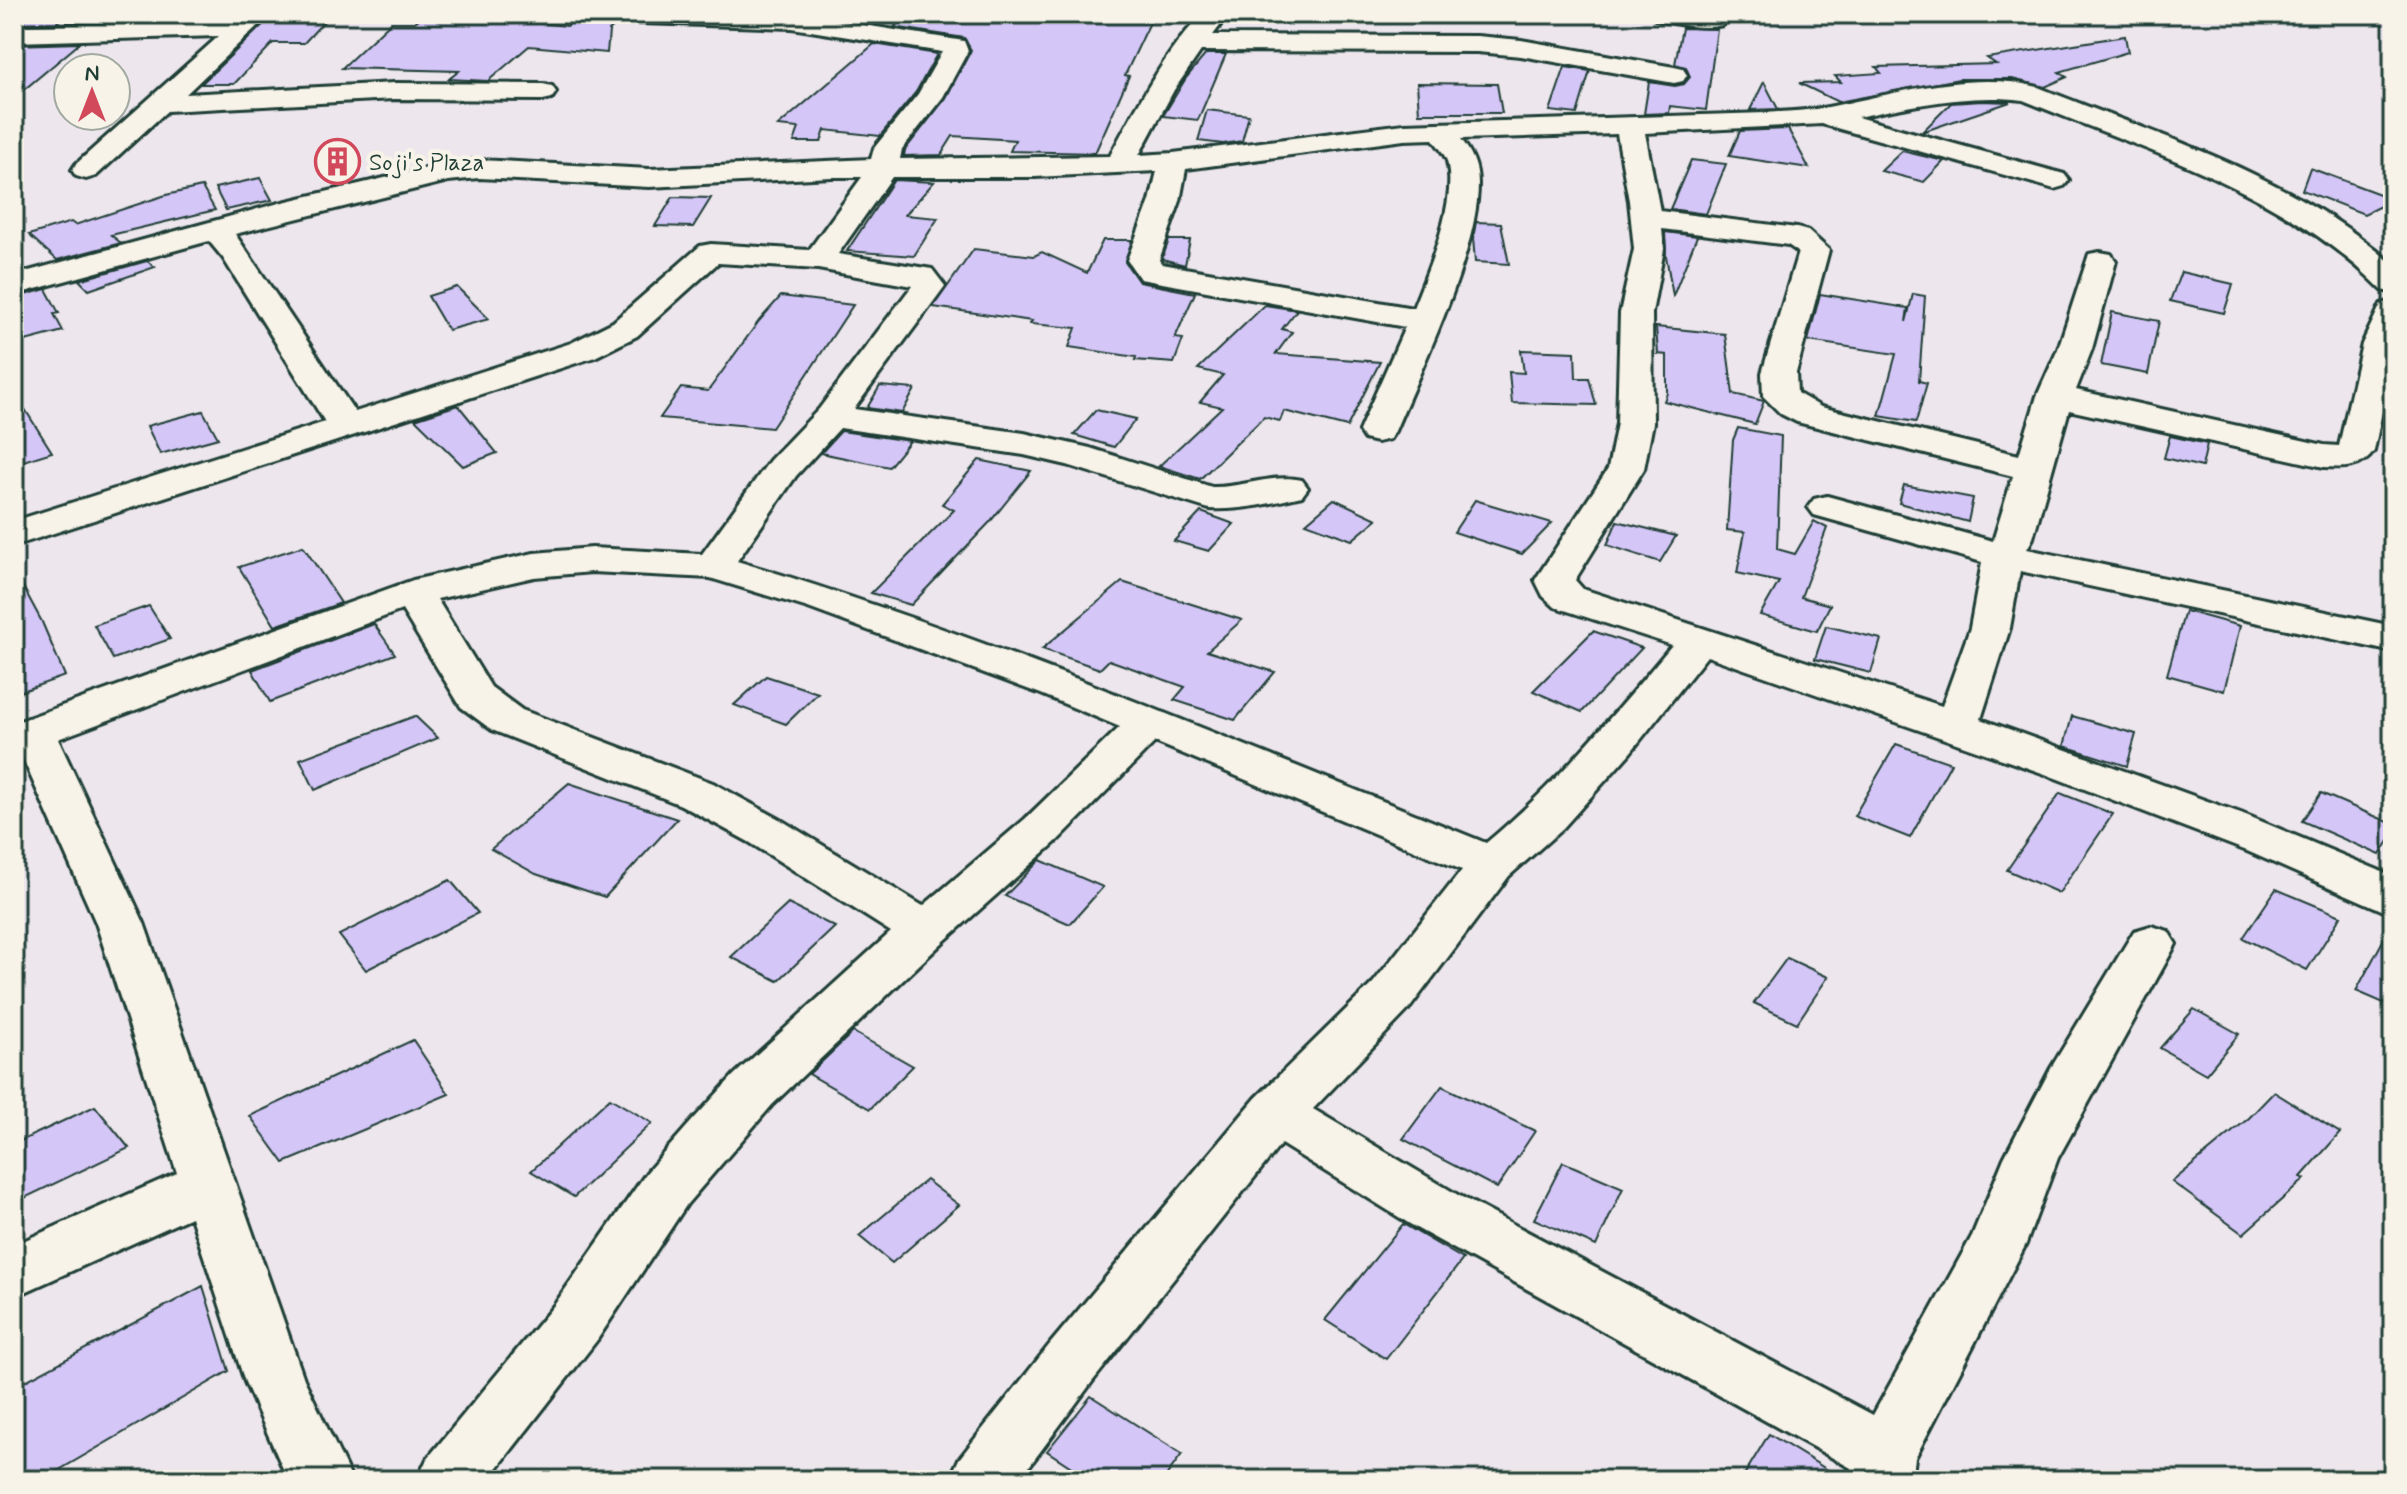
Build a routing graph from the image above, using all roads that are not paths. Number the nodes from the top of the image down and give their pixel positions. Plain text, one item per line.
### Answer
1 (581, 14) edge
2 (1218, 14) edge
3 (1664, 14) edge
4 (798, 18) edge
5 (1714, 20) dead end
6 (249, 21) edge
7 (14, 34) edge
8 (1192, 43) junction
9 (1674, 75) dead end
10 (543, 92) dead end
11 (162, 103) junction
12 (1824, 116) junction
13 (1629, 124) junction
14 (1440, 130) junction
15 (1173, 162) junction
16 (1120, 164) junction
17 (884, 167) junction
18 (86, 170) dead end
19 (2054, 180) dead end
20 (1646, 218) junction
21 (215, 229) junction
22 (818, 260) junction
23 (2100, 261) dead end
24 (2393, 283) edge
25 (14, 285) edge
26 (2393, 311) edge
27 (1424, 320) junction
28 (2054, 396) junction
29 (831, 416) junction
30 (345, 425) junction
31 (1377, 431) dead end
32 (2035, 470) junction
33 (1289, 488) dead end
34 (1827, 507) dead end
35 (14, 534) edge
36 (2003, 556) junction
37 (713, 566) junction
38 (413, 592) junction
39 (1699, 639) junction
40 (2393, 639) edge
41 (1150, 722) junction
42 (1957, 725) junction
43 (23, 736) edge
44 (1492, 864) junction
45 (2393, 898) edge
46 (925, 930) junction
47 (2151, 944) dead end
48 (1275, 1113) junction
49 (207, 1184) junction
50 (14, 1272) edge
51 (1883, 1467) edge
52 (320, 1480) edge
53 (449, 1480) edge
54 (981, 1480) edge

1 - 4 street
2 - 8 street
3 - 5 street
4 - 17 street
6 - 7 street
6 - 11 street
8 - 9 street
8 - 16 street
10 - 11 street
11 - 18 street
12 - 13 street
12 - 19 street
12 - 24 street
13 - 14 street
13 - 20 street
14 - 15 street
14 - 27 street
15 - 16 street
15 - 27 street
16 - 17 street
17 - 21 street
17 - 22 street
20 - 32 street
20 - 39 street
21 - 25 street
21 - 30 street
22 - 29 street
22 - 30 street
23 - 28 street
26 - 28 street
27 - 31 street
28 - 32 street
29 - 33 street
29 - 37 street
30 - 35 street
32 - 36 street
34 - 36 street
36 - 40 street
36 - 42 street
37 - 38 street
37 - 41 street
38 - 43 street
38 - 46 street
39 - 42 street
39 - 44 street
41 - 44 street
41 - 46 street
42 - 45 street
43 - 49 street
44 - 48 street
46 - 53 street
47 - 51 street
48 - 51 street
48 - 54 street
49 - 50 street
49 - 52 street

